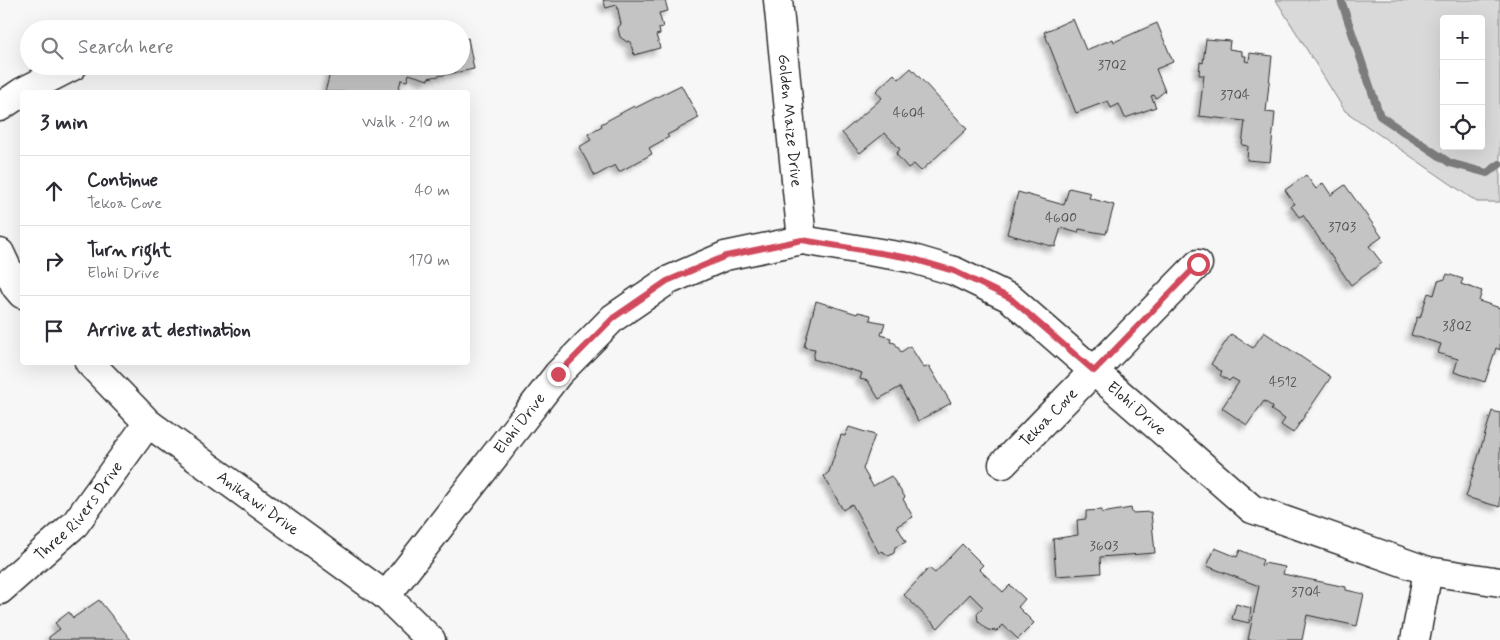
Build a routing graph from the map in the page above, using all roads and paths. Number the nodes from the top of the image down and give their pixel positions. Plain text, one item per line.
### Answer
1 (778, 0) edge
2 (55, 75) edge
3 (26, 90) edge
4 (20, 93) edge
5 (0, 107) edge
6 (802, 240) junction
7 (0, 253) edge
8 (1198, 264) dead end
9 (20, 292) edge
10 (92, 365) edge
11 (1094, 371) junction
12 (148, 423) junction
13 (1003, 464) dead end
14 (1428, 571) junction
15 (1500, 582) edge
16 (0, 590) edge
17 (386, 596) junction
18 (430, 640) edge
19 (1415, 640) edge

1 - 6 street, Golden Maize Drive
2 - 3 street
4 - 5 street
6 - 11 street, Elohi Drive
6 - 17 street, Elohi Drive
7 - 9 street
8 - 11 street, Tekoa Cove
10 - 12 street, Anikawi Drive
11 - 13 street, Tekoa Cove
11 - 14 street, Elohi Drive
12 - 16 street, Three Rivers Drive
12 - 17 street, Anikawi Drive
14 - 15 street, Elohi Drive
14 - 19 street
17 - 18 street, Anikawi Drive

